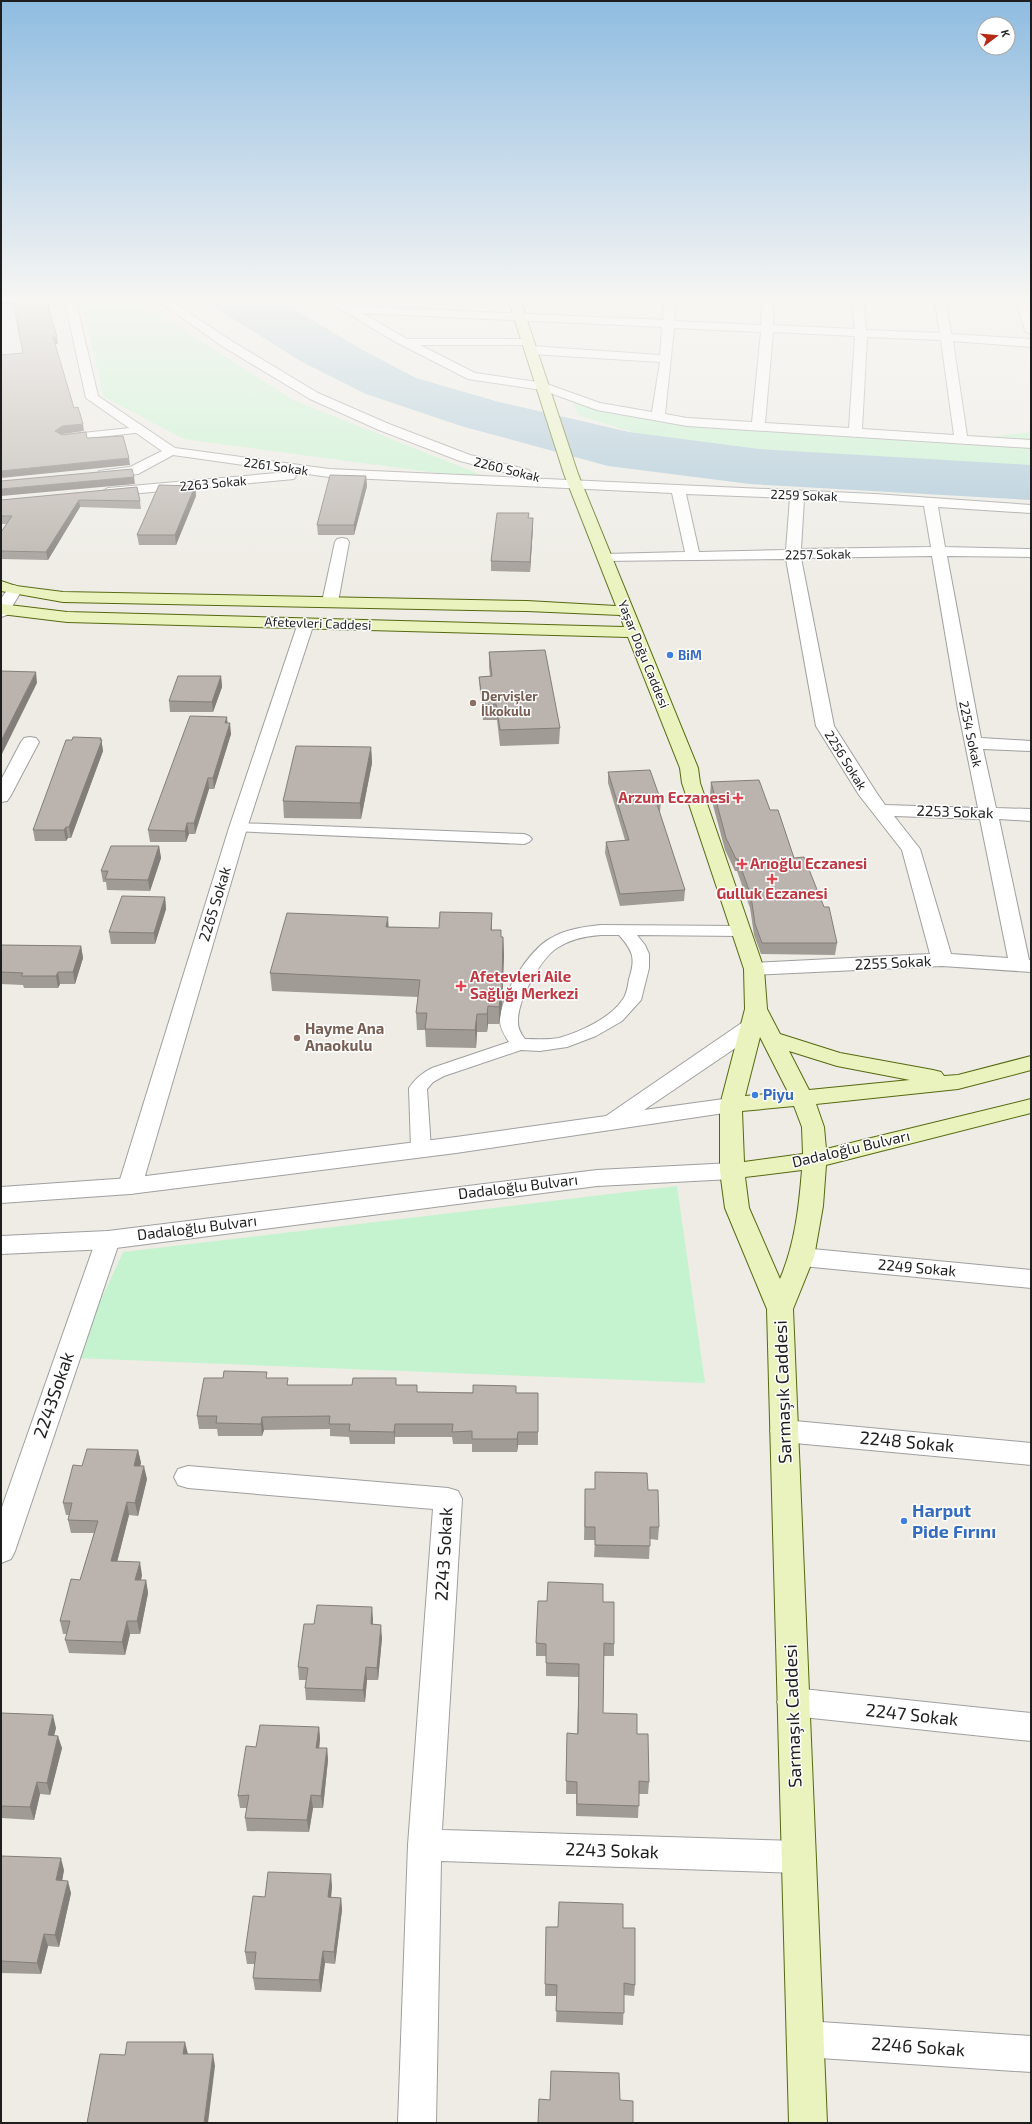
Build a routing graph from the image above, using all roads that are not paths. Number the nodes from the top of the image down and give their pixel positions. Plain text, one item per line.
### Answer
1 (97, 401) edge
2 (326, 401) edge
3 (549, 401) edge
4 (583, 401) edge
5 (660, 401) edge
6 (761, 401) edge
7 (857, 401) edge
8 (956, 401) edge
9 (658, 417) junction
10 (758, 428) junction
11 (140, 430) junction
12 (855, 434) junction
13 (63, 438) edge
14 (961, 440) junction
15 (1031, 444) edge
16 (171, 451) junction
17 (329, 473) junction
18 (94, 475) edge
19 (576, 485) junction
20 (678, 489) junction
21 (95, 494) edge
22 (797, 494) junction
23 (930, 501) junction
24 (1031, 509) edge
25 (342, 542) edge
26 (938, 552) junction
27 (1031, 553) edge
28 (793, 554) junction
29 (693, 556) junction
30 (605, 558) junction
31 (8, 588) edge
32 (330, 602) junction
33 (2, 610) edge
34 (626, 611) junction
35 (306, 623) junction
36 (635, 632) junction
37 (30, 742) dead end
38 (973, 743) junction
39 (1031, 746) edge
40 (1, 797) edge
41 (880, 810) junction
42 (988, 813) junction
43 (1031, 815) edge
44 (238, 828) junction
45 (524, 839) dead end
46 (623, 930) junction
47 (741, 931) junction
48 (942, 960) junction
49 (1026, 966) edge
50 (754, 969) junction
51 (754, 1018) junction
52 (772, 1039) junction
53 (520, 1044) junction
54 (1031, 1062) edge
55 (958, 1082) junction
56 (802, 1097) junction
57 (731, 1105) junction
58 (1031, 1106) edge
59 (610, 1122) junction
60 (421, 1149) junction
61 (815, 1160) junction
62 (732, 1171) junction
63 (130, 1186) junction
64 (1, 1195) edge
65 (108, 1240) junction
66 (1, 1245) edge
67 (802, 1257) junction
68 (1031, 1279) edge
69 (780, 1309) junction
70 (784, 1430) junction
71 (1031, 1454) edge
72 (188, 1476) dead end
73 (1, 1551) edge
74 (793, 1702) junction
75 (1031, 1727) edge
76 (425, 1845) junction
77 (798, 1857) junction
78 (805, 2039) junction
79 (1031, 2054) edge
80 (417, 2123) edge
81 (808, 2123) edge

1 - 11 street, 2261 Sokak
2 - 19 street, 2260 Sokak
3 - 19 main road, Yaşar Doğu Caddesi
4 - 9 street
5 - 9 street
6 - 10 street
7 - 12 street
8 - 14 street
9 - 10 street
10 - 12 street
11 - 13 lane
11 - 16 street, 2261 Sokak
12 - 14 street
14 - 15 street
16 - 17 street, 2261 Sokak
16 - 18 street
17 - 19 street, 2261 Sokak
17 - 21 street, 2263 Sokak
19 - 20 street, 2259 Sokak
19 - 30 main road, Yaşar Doğu Caddesi
20 - 22 street, 2259 Sokak
20 - 29 street
22 - 23 street, 2259 Sokak
22 - 28 street, 2256 Sokak
23 - 24 street, 2259 Sokak
23 - 26 street, 2254 Sokak
25 - 32 street
26 - 27 street, 2257 Sokak
26 - 28 street, 2257 Sokak
26 - 38 street, 2254 Sokak
28 - 29 street, 2257 Sokak
28 - 41 street, 2256 Sokak
29 - 30 street, 2257 Sokak
30 - 34 main road, Yaşar Doğu Caddesi
31 - 32 main road, Afetevleri Caddesi
31 - 33 street
32 - 34 main road, Afetevleri Caddesi
33 - 35 main road, Afetevleri Caddesi
34 - 36 main road, Yaşar Doğu Caddesi
35 - 36 main road, Afetevleri Caddesi
35 - 44 street, 2265 Sokak
36 - 47 main road, Yaşar Doğu Caddesi
37 - 40 street
38 - 39 street
38 - 42 street, 2254 Sokak
41 - 42 street, 2253 Sokak
41 - 48 street, 2256 Sokak
42 - 43 street, 2253 Sokak
42 - 49 street, 2254 Sokak
44 - 45 lane
44 - 63 street, 2265 Sokak
46 - 47 lane
46 - 53 lane
46 - 53 lane
47 - 50 main road, Yaşar Doğu Caddesi
48 - 49 street, 2255 Sokak
48 - 50 street, 2255 Sokak
50 - 51 main road, Yaşar Doğu Caddesi
51 - 52 main road
51 - 57 main road
51 - 59 street
52 - 55 main road
52 - 56 main road
53 - 60 lane
54 - 55 main road
55 - 56 main road
56 - 57 main road
56 - 61 main road
57 - 59 street
57 - 62 main road
58 - 61 main road, Dadaloğlu Bulvarı
59 - 60 street
60 - 63 street
61 - 62 main road, Dadaloğlu Bulvarı
61 - 67 main road
62 - 65 street, Dadaloğlu Bulvarı
62 - 69 main road
63 - 64 street
65 - 66 street, Dadaloğlu Bulvarı
65 - 73 street, 2243Sokak
67 - 68 street, 2249 Sokak
67 - 69 main road
69 - 70 main road, Sarmaşık Caddesi
70 - 71 street, 2248 Sokak
70 - 74 main road, Sarmaşık Caddesi
72 - 76 street, 2243 Sokak
74 - 75 street, 2247 Sokak
74 - 77 main road, Sarmaşık Caddesi
76 - 77 street, 2243 Sokak
76 - 80 street, 2243 Sokak
77 - 78 main road, Sarmaşık Caddesi
78 - 79 street, 2246 Sokak
78 - 81 main road, Sarmaşık Caddesi

